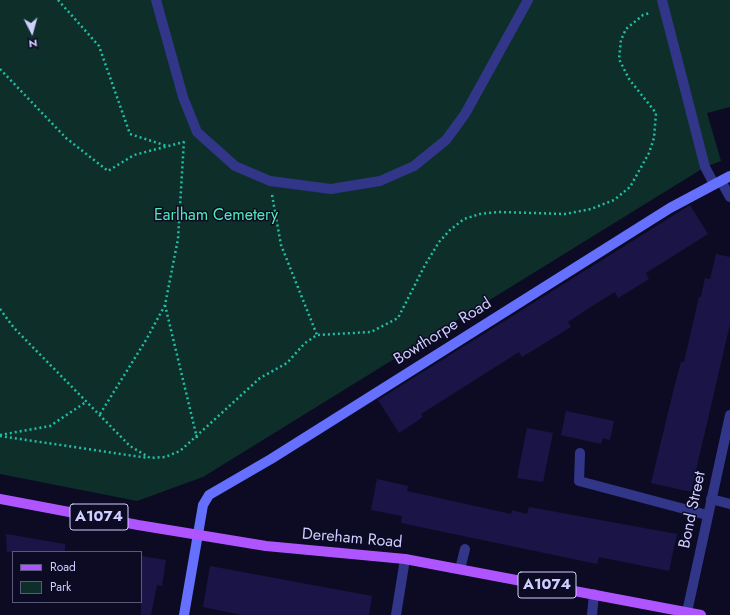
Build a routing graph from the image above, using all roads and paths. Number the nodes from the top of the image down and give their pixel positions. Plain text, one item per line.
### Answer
1 (58, 0) edge
2 (156, 0) edge
3 (528, 0) edge
4 (664, 5) edge
5 (0, 69) edge
6 (184, 135) dead end
7 (184, 142) junction
8 (168, 146) junction
9 (270, 181) junction
10 (722, 181) edge
11 (730, 196) edge
12 (165, 305) junction
13 (0, 309) edge
14 (317, 335) junction
15 (86, 402) junction
16 (100, 414) junction
17 (730, 415) edge
18 (0, 436) edge
19 (197, 438) junction
20 (580, 453) dead end
21 (150, 458) junction
22 (0, 498) edge
23 (711, 499) junction
24 (730, 504) edge
25 (707, 515) junction
26 (198, 534) junction
27 (464, 549) dead end
28 (405, 559) junction
29 (460, 569) junction
30 (594, 594) junction
31 (687, 612) junction
32 (184, 615) edge
33 (396, 615) edge
34 (592, 615) edge
35 (701, 615) edge

1 - 8 path
2 - 9 street
3 - 9 street
4 - 10 street
4 - 14 path
5 - 8 path
6 - 7 path
7 - 8 path
7 - 12 path
9 - 14 path
10 - 11 street
10 - 26 street, Bowthorpe Road
12 - 16 path
12 - 19 path
13 - 15 path
14 - 19 path
15 - 16 path
15 - 18 path
16 - 21 path
17 - 23 street, Bond Street
18 - 21 path
19 - 21 path
20 - 25 street
22 - 26 main road, Dereham Road / A1074
23 - 24 street
23 - 25 street, Bond Street
25 - 31 street, Bond Street
26 - 28 main road, Dereham Road / A1074
26 - 32 street, Bowthorpe Road
27 - 29 street
28 - 29 main road, Dereham Road / A1074
28 - 33 street
29 - 30 main road, Dereham Road / A1074
30 - 31 main road, Dereham Road / A1074
30 - 34 street
31 - 35 main road, Dereham Road / A1074

